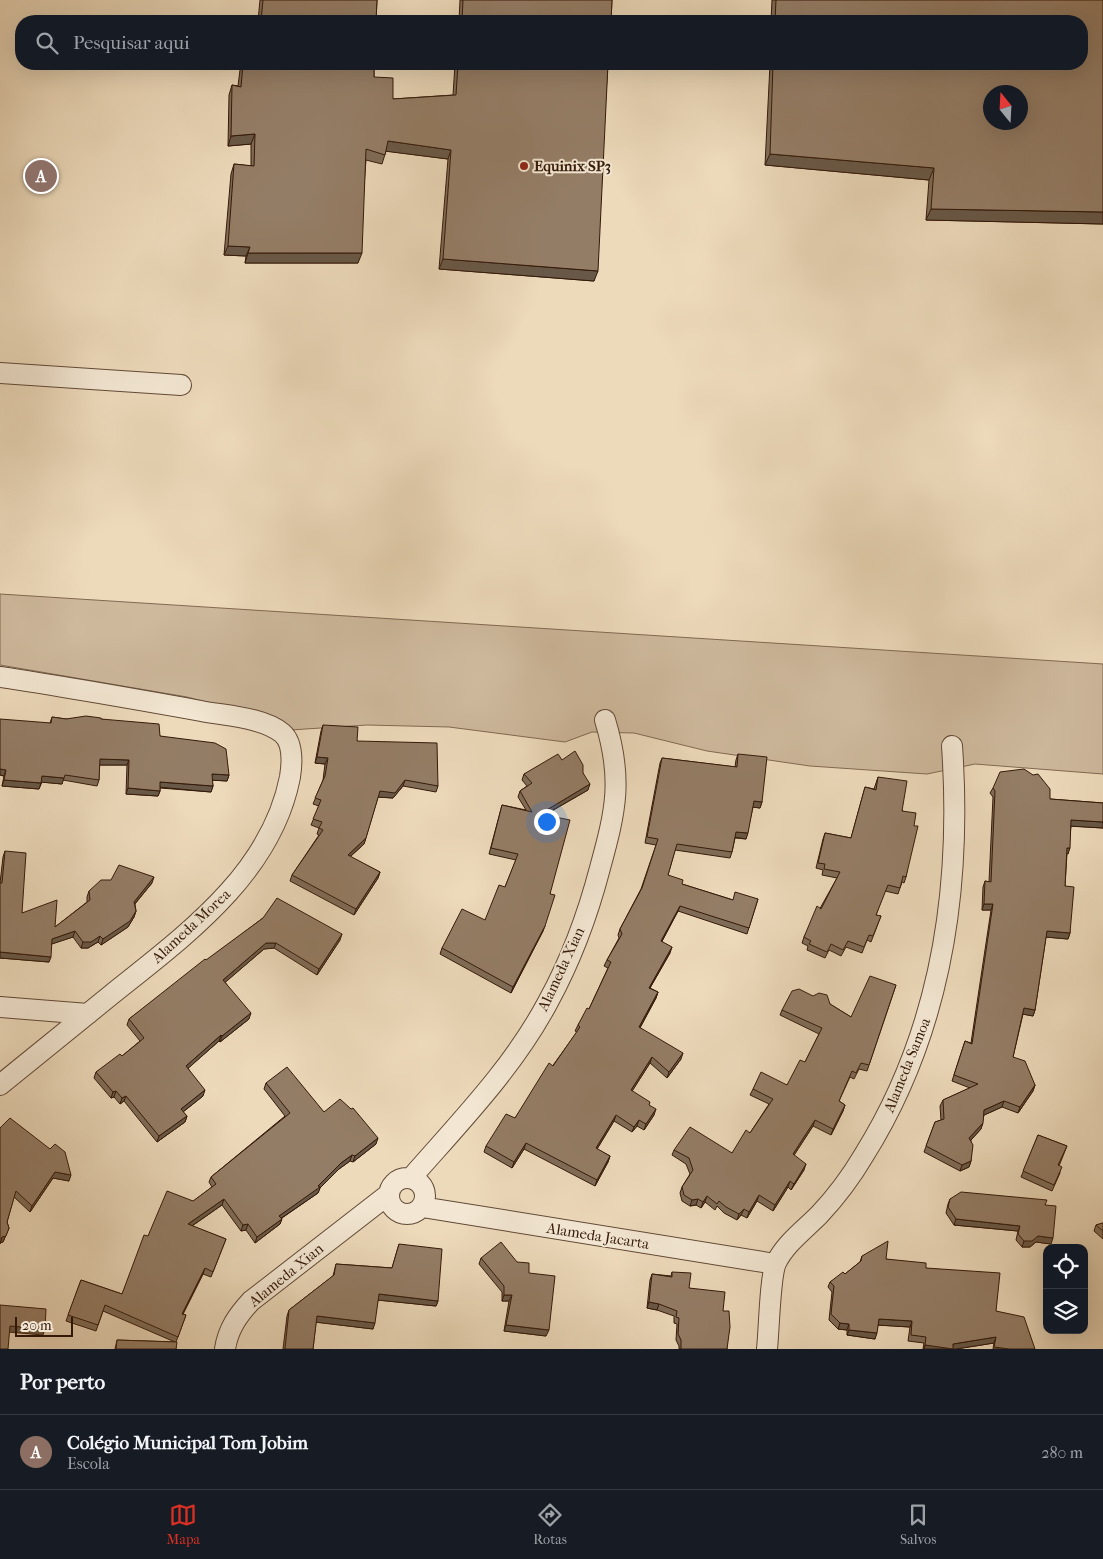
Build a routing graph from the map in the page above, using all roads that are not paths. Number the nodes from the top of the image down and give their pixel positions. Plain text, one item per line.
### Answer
1 (0, 373) edge
2 (181, 385) dead end
3 (0, 677) edge
4 (605, 720) dead end
5 (952, 746) dead end
6 (0, 1007) edge
7 (88, 1014) junction
8 (0, 1085) edge
9 (411, 1178) junction
10 (389, 1194) junction
11 (422, 1207) junction
12 (775, 1264) junction
13 (224, 1349) edge
14 (767, 1349) edge

1 - 2 street
3 - 7 street, Alameda Morea
4 - 9 street, Alameda Xian
5 - 12 street, Alameda Samoa
6 - 7 street
7 - 8 street, Alameda Morea
9 - 10 street
9 - 11 street
10 - 11 street
10 - 13 street, Alameda Xian
11 - 12 street, Alameda Jacarta
12 - 14 street

